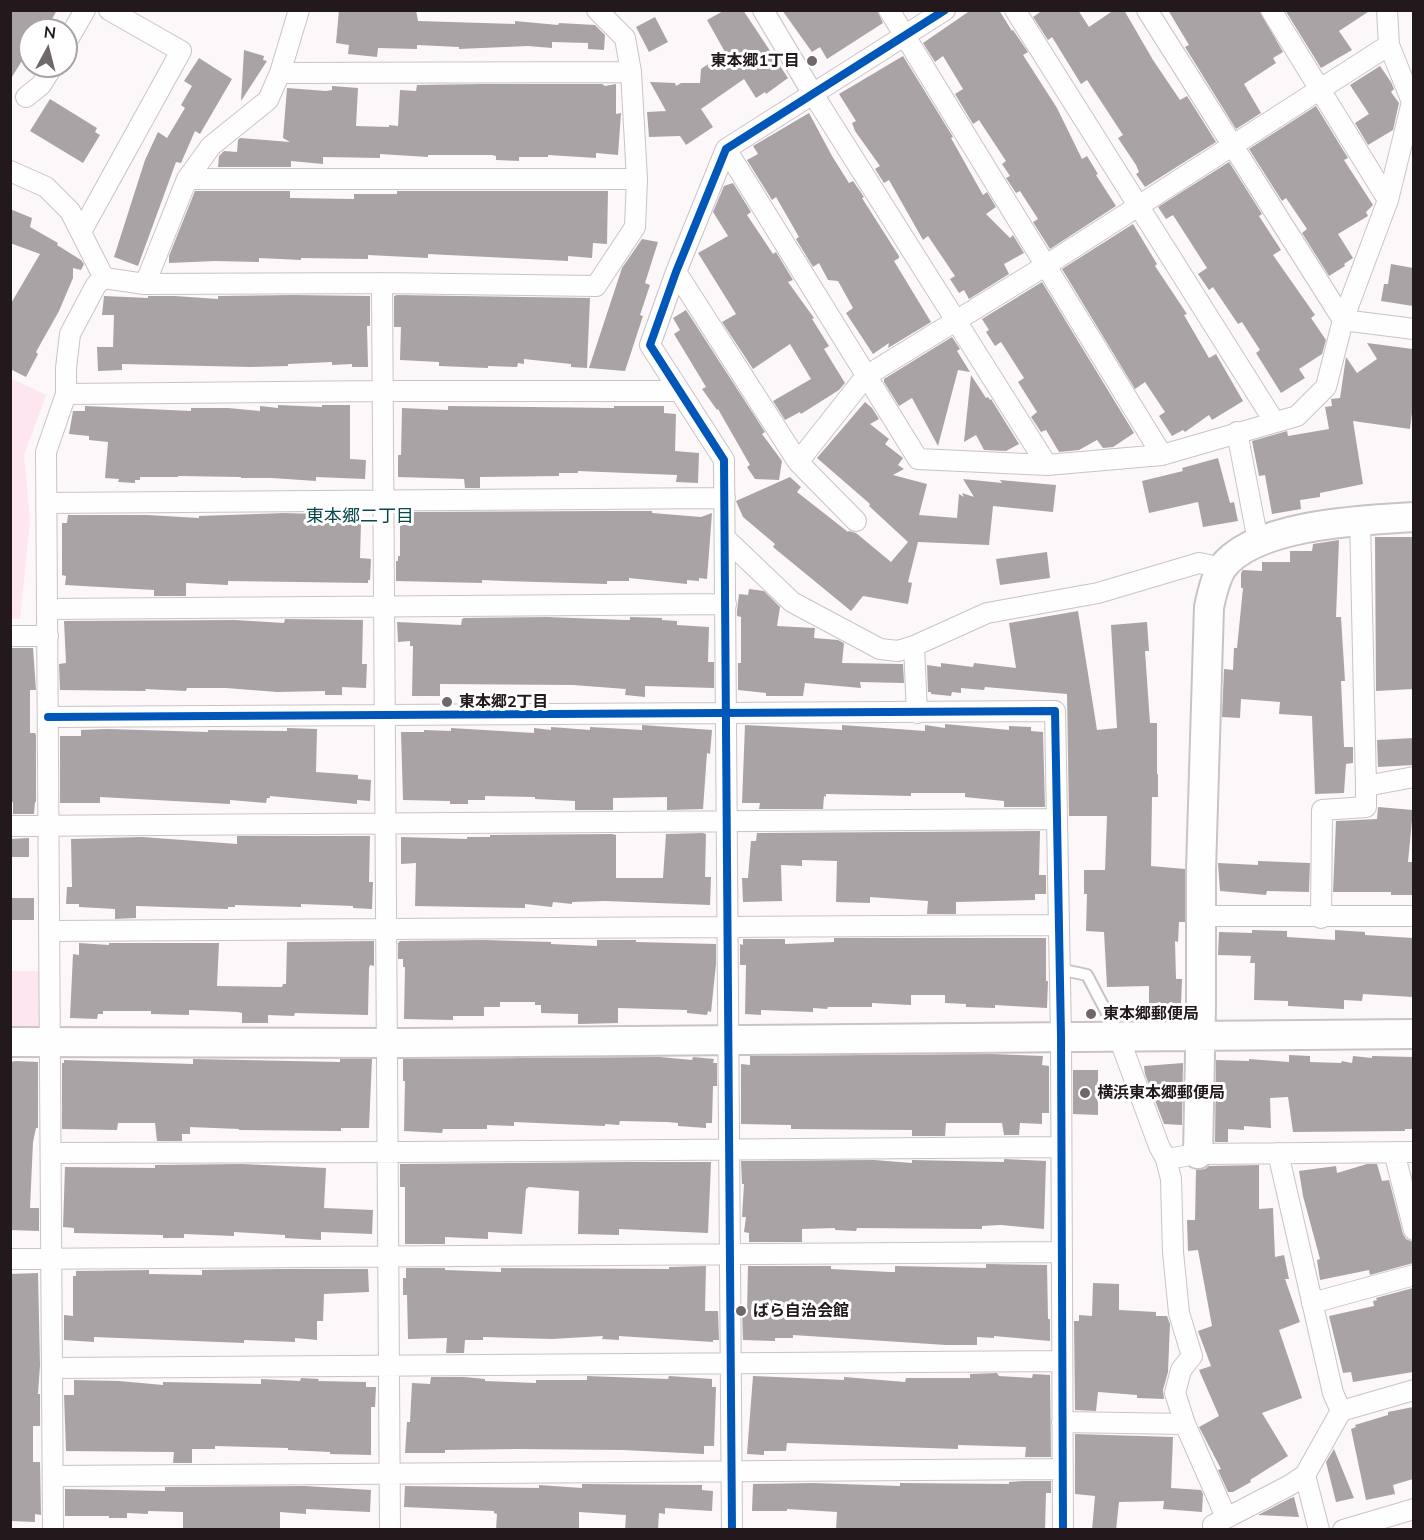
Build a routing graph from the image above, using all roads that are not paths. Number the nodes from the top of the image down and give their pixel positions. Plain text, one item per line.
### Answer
1 (109, 10) edge
2 (299, 10) edge
3 (597, 10) edge
4 (764, 10) edge
5 (889, 10) edge
6 (945, 10) edge
7 (1016, 10) edge
8 (1147, 10) edge
9 (1271, 10) edge
10 (1387, 10) edge
11 (906, 37) junction
12 (1389, 45) junction
13 (631, 72) junction
14 (280, 74) junction
15 (45, 78) edge
16 (1319, 90) junction
17 (813, 94) junction
18 (26, 97) dead end
19 (1413, 102) edge
20 (1233, 146) junction
21 (726, 149) junction
22 (10, 171) edge
23 (187, 179) junction
24 (637, 179) junction
25 (1388, 200) junction
26 (1139, 204) junction
27 (81, 232) junction
28 (1045, 266) junction
29 (676, 272) junction
30 (104, 278) junction
31 (382, 283) junction
32 (145, 284) junction
33 (954, 320) junction
34 (1343, 320) junction
35 (1413, 329) edge
36 (866, 376) junction
37 (382, 391) junction
38 (678, 391) junction
39 (66, 394) junction
40 (1274, 421) junction
41 (1238, 432) junction
42 (1162, 455) junction
43 (798, 462) junction
44 (1047, 465) junction
45 (725, 498) junction
46 (384, 501) junction
47 (47, 503) junction
48 (1413, 517) edge
49 (1360, 520) junction
50 (856, 521) dead end
51 (725, 538) junction
52 (1258, 541) junction
53 (1222, 568) junction
54 (726, 604) junction
55 (384, 607) junction
56 (47, 609) junction
57 (10, 636) edge
58 (48, 636) junction
59 (914, 646) junction
60 (727, 713) junction
61 (917, 713) junction
62 (385, 715) junction
63 (48, 717) junction
64 (1413, 777) edge
65 (1366, 786) junction
66 (1057, 819) junction
67 (727, 821) junction
68 (386, 824) junction
69 (10, 826) edge
70 (48, 826) junction
71 (1201, 916) junction
72 (1413, 916) edge
73 (1321, 918) junction
74 (1058, 925) junction
75 (728, 927) junction
76 (387, 930) junction
77 (50, 931) junction
78 (1059, 969) junction
79 (1413, 1034) edge
80 (1118, 1035) junction
81 (1200, 1035) junction
82 (1061, 1036) junction
83 (728, 1040) junction
84 (10, 1042) edge
85 (50, 1042) junction
86 (388, 1043) junction
87 (1061, 1147) junction
88 (729, 1149) junction
89 (387, 1152) junction
90 (1404, 1152) edge
91 (51, 1153) junction
92 (1278, 1153) junction
93 (1198, 1154) junction
94 (1166, 1159) junction
95 (1413, 1230) edge
96 (1062, 1252) junction
97 (730, 1255) junction
98 (388, 1256) junction
99 (10, 1259) edge
100 (51, 1259) junction
101 (1413, 1275) edge
102 (1312, 1303) junction
103 (1062, 1361) junction
104 (731, 1363) junction
105 (390, 1366) junction
106 (53, 1368) junction
107 (1413, 1390) edge
108 (1341, 1411) junction
109 (1062, 1422) junction
110 (1185, 1424) junction
111 (1063, 1469) junction
112 (732, 1472) junction
113 (390, 1474) junction
114 (1305, 1475) junction
115 (54, 1476) junction
116 (1413, 1509) edge
117 (1220, 1523) edge
118 (53, 1530) edge
119 (390, 1530) edge
120 (732, 1530) edge
121 (1063, 1530) edge
122 (1319, 1530) edge
123 (1343, 1530) edge

1 - 27 street
2 - 14 street
3 - 13 street
4 - 17 street
5 - 11 street
6 - 11 street
7 - 26 street
8 - 20 street
9 - 16 street
10 - 12 street
11 - 17 street
11 - 28 street
12 - 16 street
12 - 19 street
13 - 14 street
13 - 24 street
14 - 23 street
15 - 18 street
16 - 20 street
16 - 25 street
17 - 21 street
17 - 33 street
19 - 25 street
20 - 26 street
20 - 34 street
21 - 29 street
21 - 36 street
22 - 27 street
23 - 24 street
23 - 32 street
24 - 31 street
25 - 34 street
26 - 28 street
26 - 40 street
27 - 30 street
28 - 33 street
28 - 42 street
29 - 38 street
29 - 43 street
30 - 32 street
30 - 39 street
31 - 32 street
31 - 37 street
33 - 36 street
33 - 44 street
34 - 35 street
34 - 40 street
36 - 43 street
36 - 44 street
37 - 38 street
37 - 39 street
37 - 46 street
38 - 45 street
39 - 47 street
40 - 41 street
41 - 42 street
41 - 52 street
42 - 44 street
43 - 50 street
45 - 46 street
45 - 51 street
46 - 47 street
46 - 55 street
47 - 56 street
48 - 49 street
49 - 52 street
49 - 65 street
51 - 54 street
51 - 59 street
52 - 53 street
53 - 59 street
53 - 71 street
54 - 55 street
54 - 60 street
55 - 56 street
55 - 62 street
56 - 58 street
57 - 58 street
58 - 63 street
59 - 61 street
60 - 61 street
60 - 62 street
60 - 67 street
61 - 66 street
62 - 63 street
62 - 68 street
63 - 70 street
64 - 65 street
65 - 73 street
66 - 67 street
66 - 74 street
67 - 68 street
67 - 75 street
68 - 70 street
68 - 76 street
69 - 70 street
70 - 77 street
71 - 73 street
71 - 81 street
72 - 73 street
74 - 75 street
74 - 78 street
75 - 76 street
75 - 83 street
76 - 77 street
76 - 86 street
77 - 85 street
78 - 80 lane
78 - 82 street
79 - 81 street
80 - 81 street
80 - 82 street
80 - 94 street
81 - 93 street
82 - 83 street
82 - 87 street
83 - 86 street
83 - 88 street
84 - 85 street
85 - 86 street
85 - 91 street
86 - 89 street
87 - 88 street
87 - 96 street
88 - 89 street
88 - 97 street
89 - 91 street
89 - 98 street
90 - 92 street
90 - 95 street
91 - 100 street
92 - 93 street
92 - 102 street
93 - 94 street
94 - 110 street
96 - 97 street
96 - 103 street
97 - 98 street
97 - 104 street
98 - 100 street
98 - 105 street
99 - 100 street
100 - 106 street
101 - 102 street
102 - 108 street
103 - 104 street
103 - 109 street
104 - 105 street
104 - 112 street
105 - 106 street
105 - 113 street
106 - 115 street
107 - 108 street
108 - 114 street
109 - 110 street
109 - 111 street
110 - 117 street
111 - 112 street
111 - 121 street
112 - 113 street
112 - 120 street
113 - 115 street
113 - 119 street
114 - 117 street
114 - 122 street
115 - 118 street
116 - 123 street

